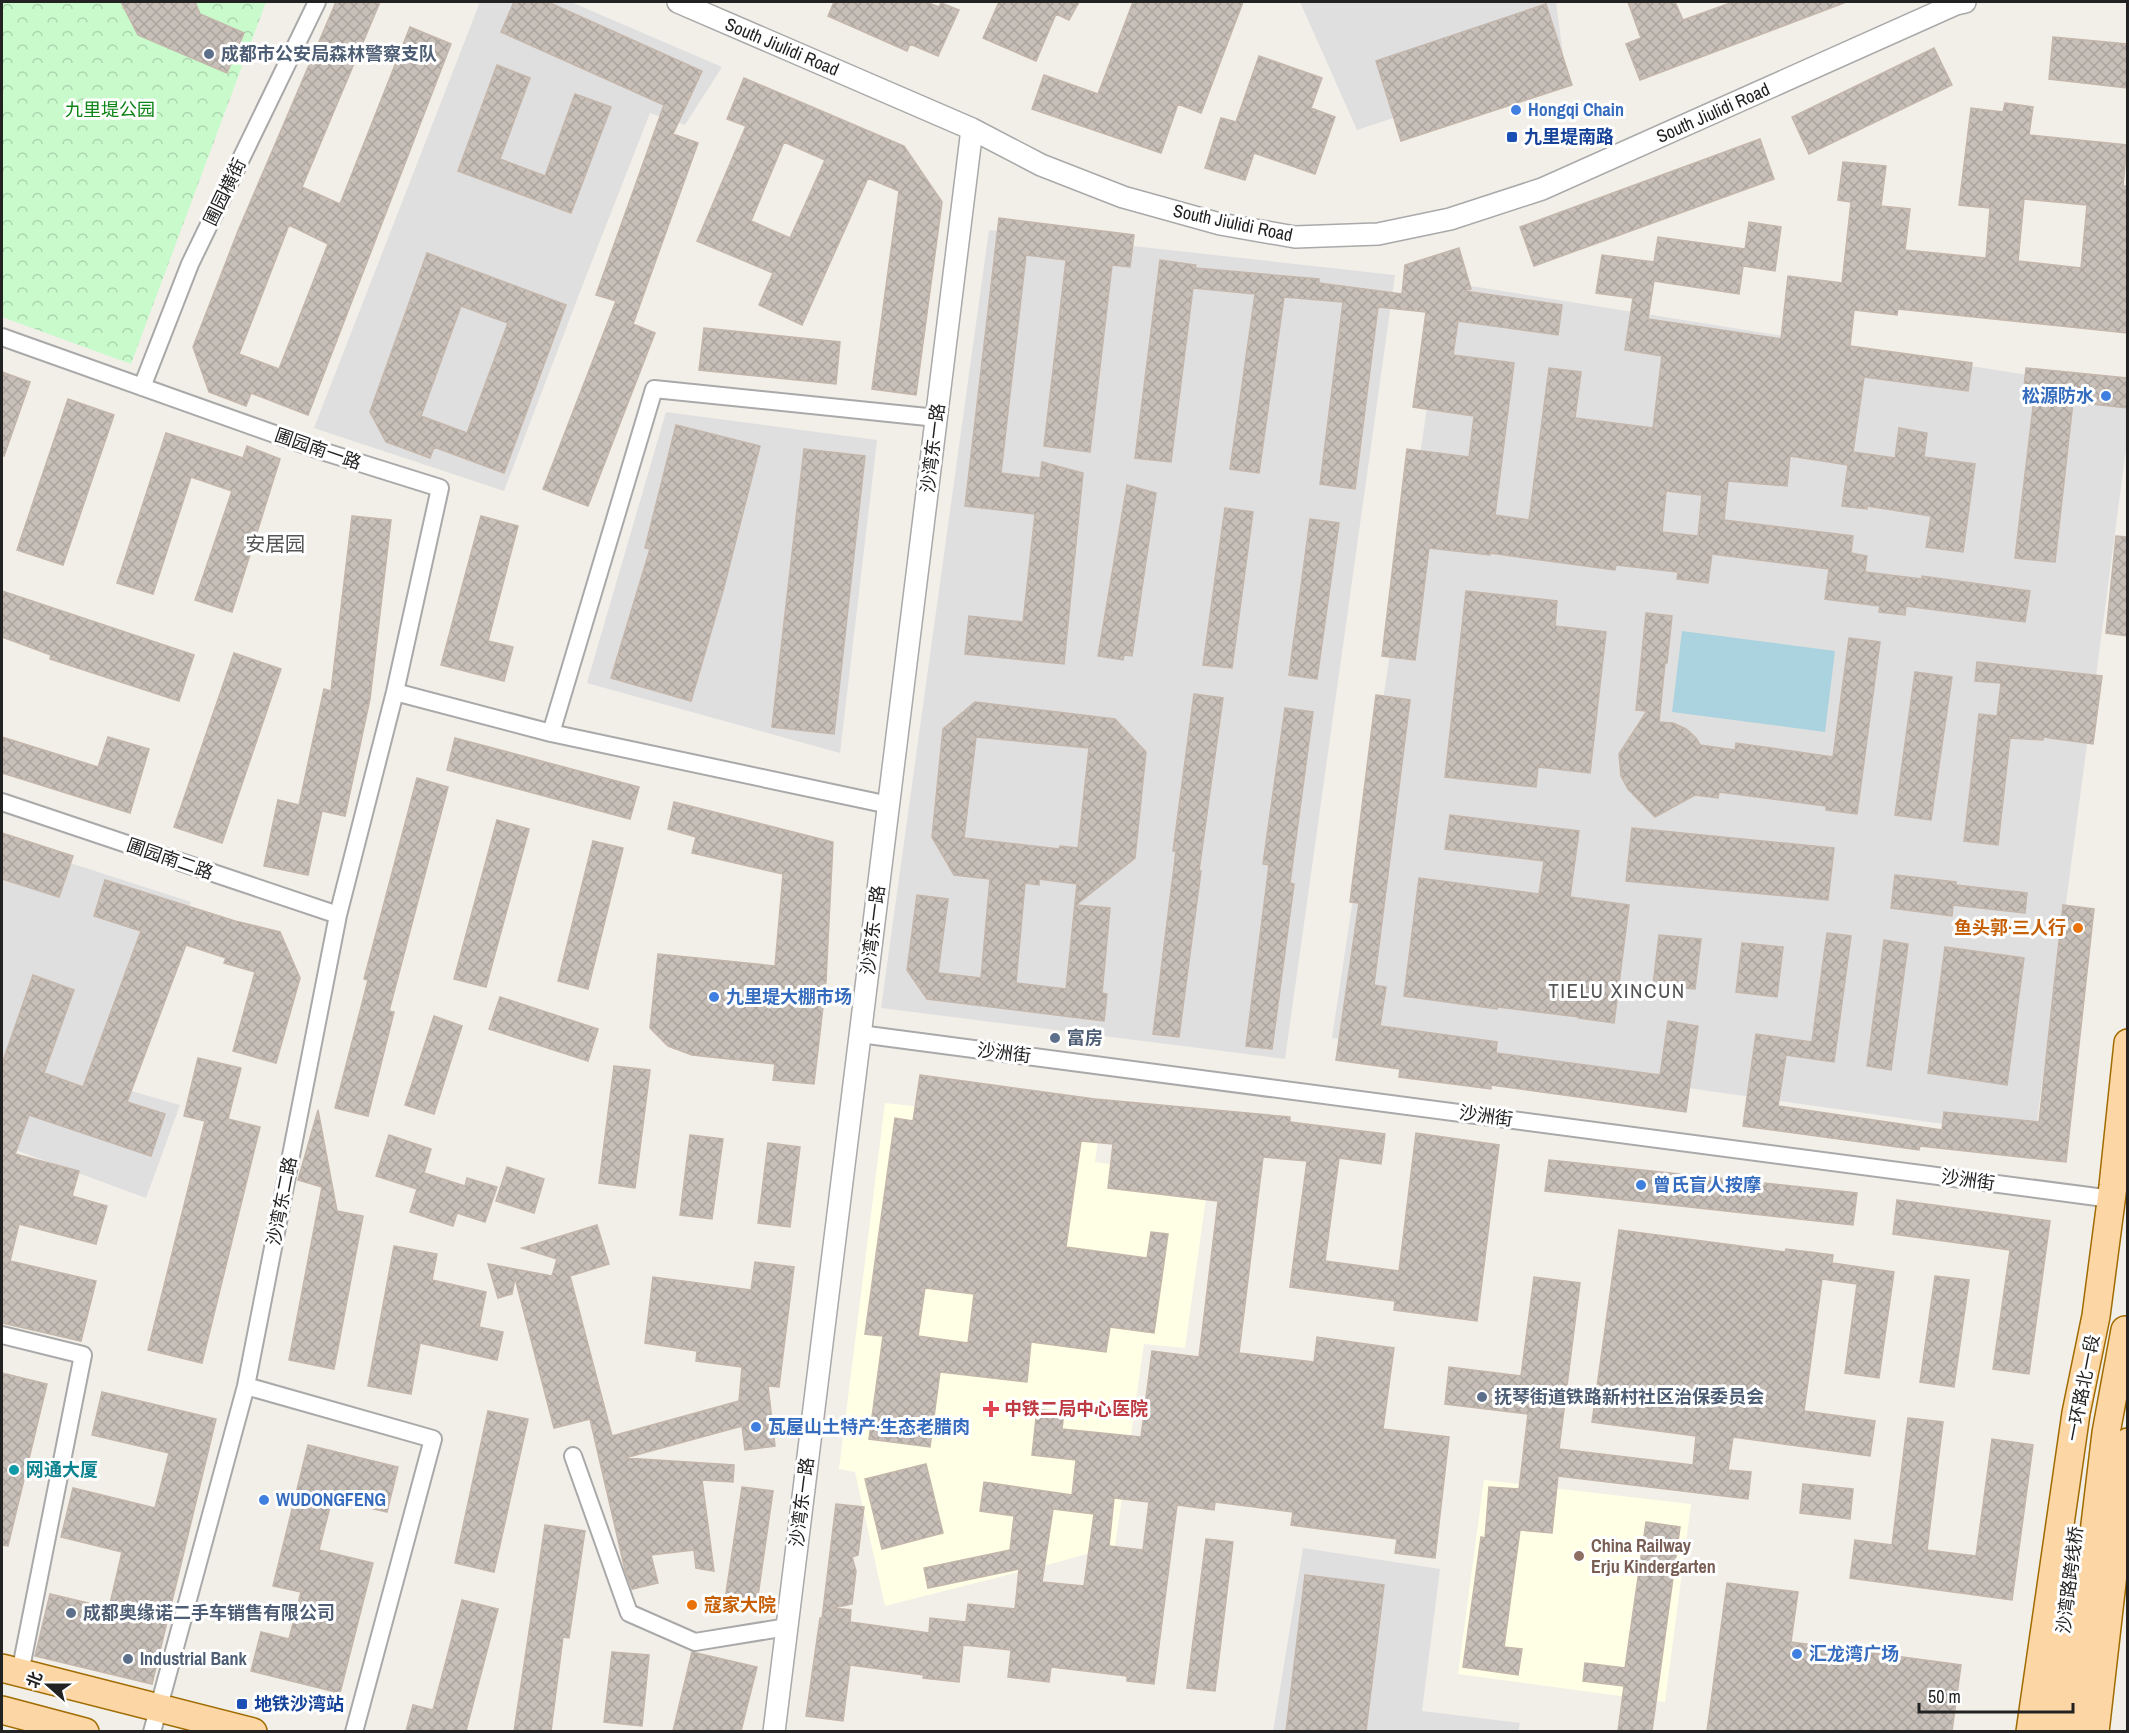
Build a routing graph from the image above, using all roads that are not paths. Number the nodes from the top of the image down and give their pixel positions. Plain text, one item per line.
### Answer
1 (317, 2) edge
2 (678, 2) edge
3 (1965, 2) edge
4 (972, 129) junction
5 (2, 337) edge
6 (142, 387) junction
7 (937, 418) junction
8 (395, 692) junction
9 (551, 733) junction
10 (2, 802) edge
11 (889, 805) junction
12 (338, 915) junction
13 (860, 1034) junction
14 (2127, 1043) edge
15 (2112, 1199) junction
16 (2096, 1316) junction
17 (2126, 1322) edge
18 (2, 1335) edge
19 (246, 1386) junction
20 (2127, 1399) edge
21 (2108, 1435) edge
22 (573, 1456) dead end
23 (787, 1627) junction
24 (11, 1671) edge
25 (2, 1710) edge
26 (154, 1719) edge
27 (85, 1731) edge
28 (253, 1731) edge
29 (354, 1731) edge
30 (774, 1731) edge
31 (2030, 1731) edge
32 (2050, 1731) edge
33 (2070, 1731) edge
34 (2096, 1731) edge

1 - 6 street, 圃园横街
2 - 4 street, South Jiulidi Road
3 - 4 street, South Jiulidi Road
4 - 7 street, 沙湾东一路
5 - 6 street, 圃园南一路
6 - 8 street, 圃园南一路
7 - 9 street
7 - 11 street, 沙湾东一路
8 - 9 street
8 - 12 street, 沙湾东二路
9 - 11 street
10 - 12 street, 圃园南二路
11 - 13 street, 沙湾东一路
12 - 19 street, 沙湾东二路
13 - 15 street, 沙洲街
13 - 23 street, 沙湾东一路
14 - 15 main road, 一环路北一段
15 - 16 main road, 一环路北一段
16 - 21 main road
16 - 31 main road, 一环路北一段
17 - 20 main road, 一环路北一段
17 - 21 main road
18 - 24 street
19 - 26 street, 沙湾东二路
19 - 29 street
21 - 32 main road, 沙湾路跨线桥
21 - 33 main road, 沙湾路跨线桥
21 - 34 main road
22 - 23 street
23 - 30 street, 沙湾东一路
24 - 26 main road
25 - 27 main road
26 - 28 main road

